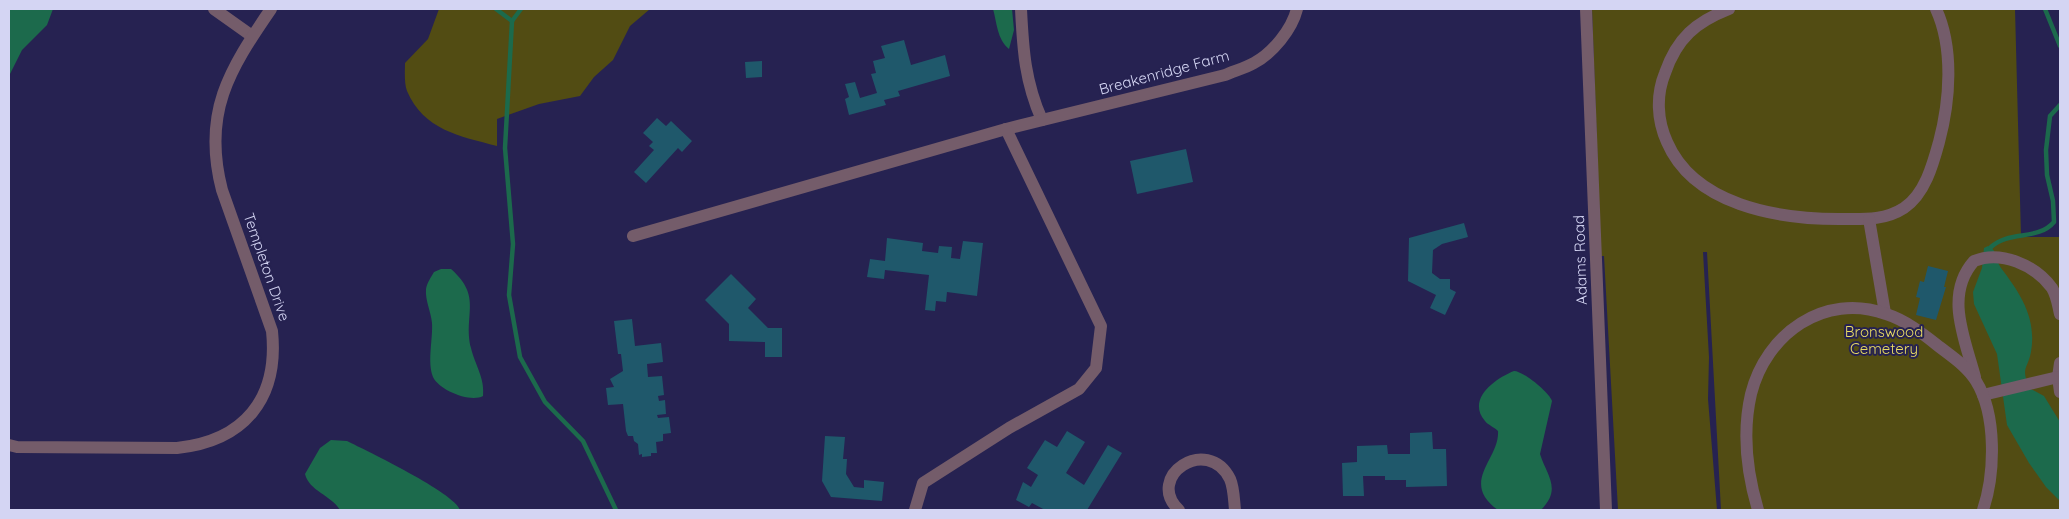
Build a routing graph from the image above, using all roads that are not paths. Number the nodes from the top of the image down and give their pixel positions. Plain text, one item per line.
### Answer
1 (214, 9) edge
2 (270, 9) edge
3 (1021, 9) edge
4 (1298, 9) edge
5 (1586, 9) edge
6 (1729, 9) edge
7 (1936, 9) edge
8 (252, 36) junction
9 (1042, 120) junction
10 (1006, 129) junction
11 (1869, 219) junction
12 (633, 236) dead end
13 (2056, 291) edge
14 (1885, 313) junction
15 (2060, 314) edge
16 (2060, 363) edge
17 (2058, 377) junction
18 (1976, 380) junction
19 (2060, 392) edge
20 (1983, 395) junction
21 (9, 445) edge
22 (915, 510) edge
23 (1179, 510) edge
24 (1236, 510) edge
25 (1606, 510) edge
26 (1758, 510) edge
27 (1983, 510) edge

1 - 8 street
2 - 8 street, Templeton Drive
3 - 9 street
4 - 9 street, Breakenridge Farm
5 - 25 street, Adams Road
6 - 11 street
7 - 11 street
8 - 21 street, Templeton Drive
9 - 10 street, Breakenridge Farm
10 - 12 street, Breakenridge Farm
10 - 22 street
11 - 14 street
13 - 15 street
13 - 18 street
14 - 18 street
14 - 26 street
16 - 17 street
17 - 19 street
17 - 20 street
18 - 20 street
20 - 27 street
23 - 24 street

